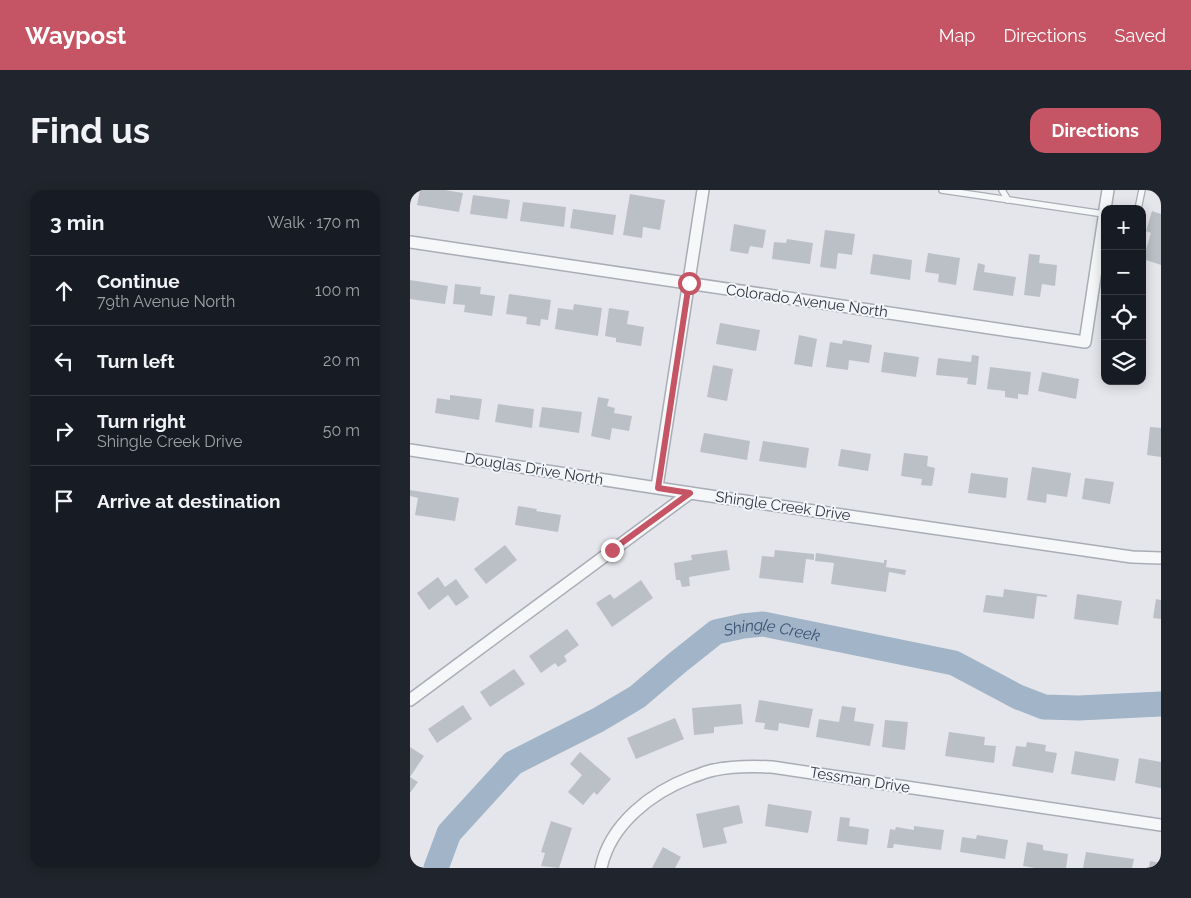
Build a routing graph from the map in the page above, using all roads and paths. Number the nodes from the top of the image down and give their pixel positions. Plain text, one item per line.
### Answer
1 (703, 190) edge
2 (945, 190) edge
3 (1002, 190) edge
4 (1108, 190) edge
5 (1142, 190) edge
6 (1008, 200) junction
7 (1106, 205) edge
8 (1139, 205) edge
9 (1101, 211) edge
10 (1101, 237) edge
11 (410, 242) edge
12 (689, 283) junction
13 (410, 450) edge
14 (658, 488) junction
15 (690, 493) junction
16 (1161, 558) edge
17 (410, 700) edge
18 (1161, 825) edge
19 (600, 868) edge

1 - 12 street
2 - 6 lane
3 - 6 lane
4 - 7 street
5 - 8 lane
6 - 9 lane
10 - 12 street, Colorado Avenue North
11 - 12 street, Colorado Avenue North
12 - 14 street
13 - 14 street, Douglas Drive North
14 - 15 street, Douglas Drive North
15 - 16 street, Shingle Creek Drive
15 - 17 street
18 - 19 street, Tessman Drive

